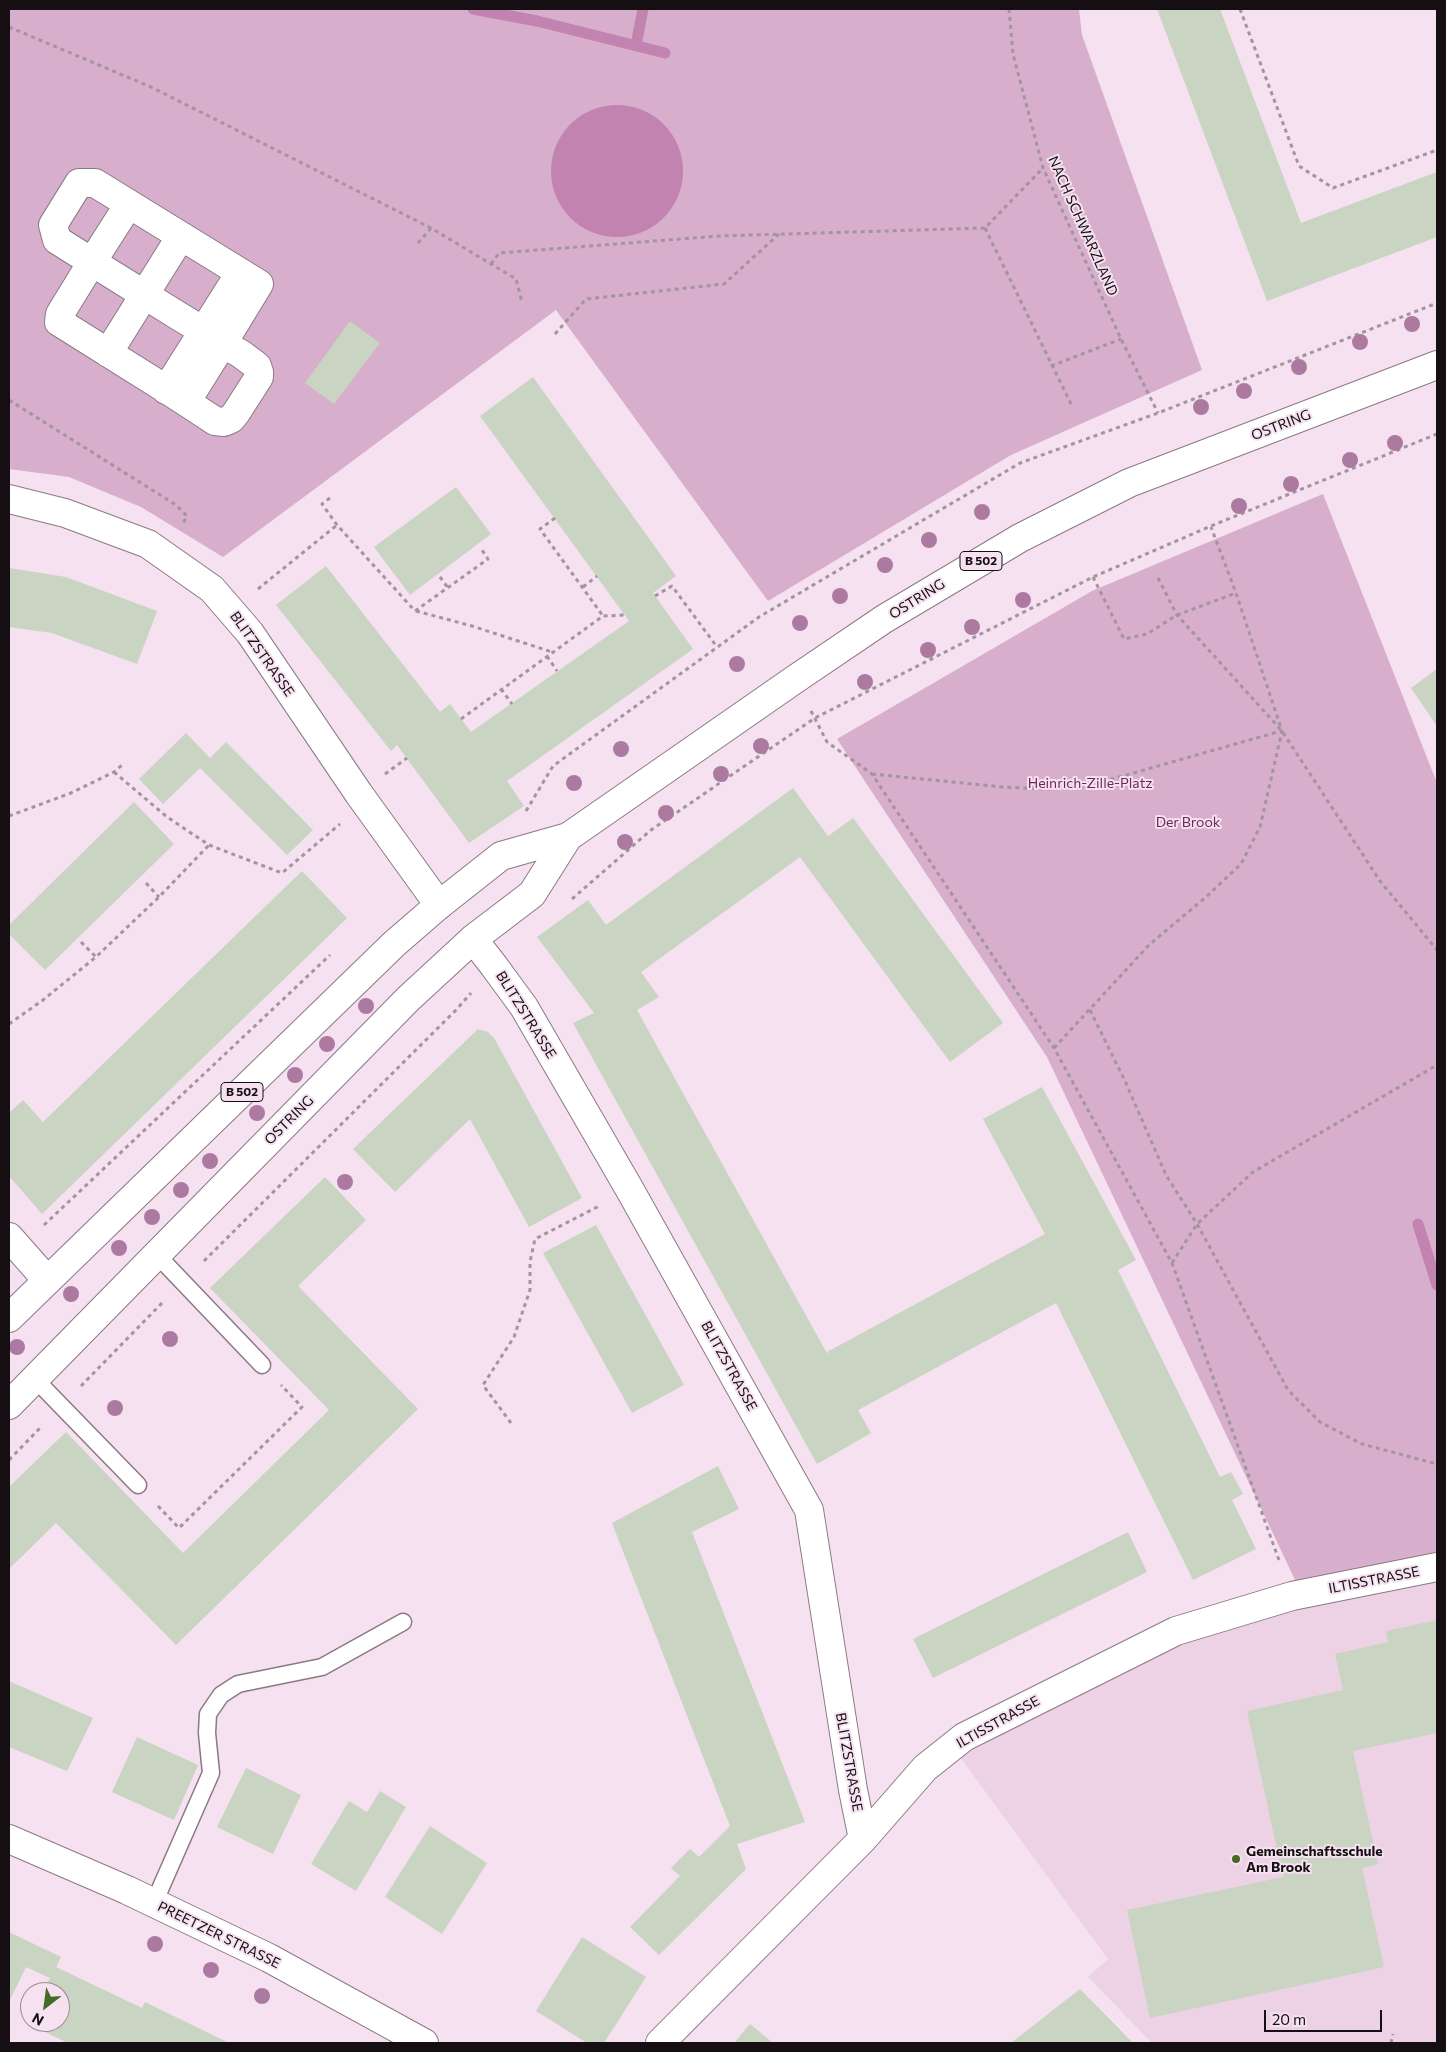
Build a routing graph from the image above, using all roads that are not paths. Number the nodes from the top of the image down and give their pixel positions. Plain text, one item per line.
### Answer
1 (129, 204) junction
2 (181, 236) junction
3 (92, 262) junction
4 (144, 295) junction
5 (213, 337) junction
6 (108, 353) junction
7 (1437, 365) edge
8 (176, 396) junction
9 (9, 500) edge
10 (568, 837) junction
11 (439, 905) junction
12 (472, 939) junction
13 (9, 1237) edge
14 (157, 1255) junction
15 (47, 1280) junction
16 (9, 1318) edge
17 (262, 1365) road end
18 (35, 1379) junction
19 (9, 1405) edge
20 (138, 1486) road end
21 (1437, 1567) edge
22 (403, 1622) dead end
23 (863, 1838) junction
24 (9, 1839) edge
25 (154, 1903) junction
26 (424, 2043) edge
27 (660, 2043) edge

1 - 2 street
1 - 3 street
1 - 3 street
2 - 4 street
2 - 5 street
3 - 4 street
3 - 6 street
4 - 5 street
4 - 6 street
5 - 8 street
5 - 8 street
6 - 8 street
7 - 10 street, OSTRING / B 502
9 - 11 street, BLITZSTRASSE
10 - 11 street, OSTRING / B 502
10 - 12 street, OSTRING / B 502
11 - 15 street, OSTRING / B 502
12 - 14 street, OSTRING / B 502
12 - 23 street, BLITZSTRASSE
13 - 15 street
14 - 17 lane
14 - 18 street, OSTRING / B 502
15 - 16 street, OSTRING / B 502
18 - 19 street, OSTRING / B 502
18 - 20 lane
21 - 23 street, ILTISSTRASSE
22 - 25 lane
23 - 27 street, ILTISSTRASSE
24 - 25 street, PREETZER STRASSE
25 - 26 street, PREETZER STRASSE

